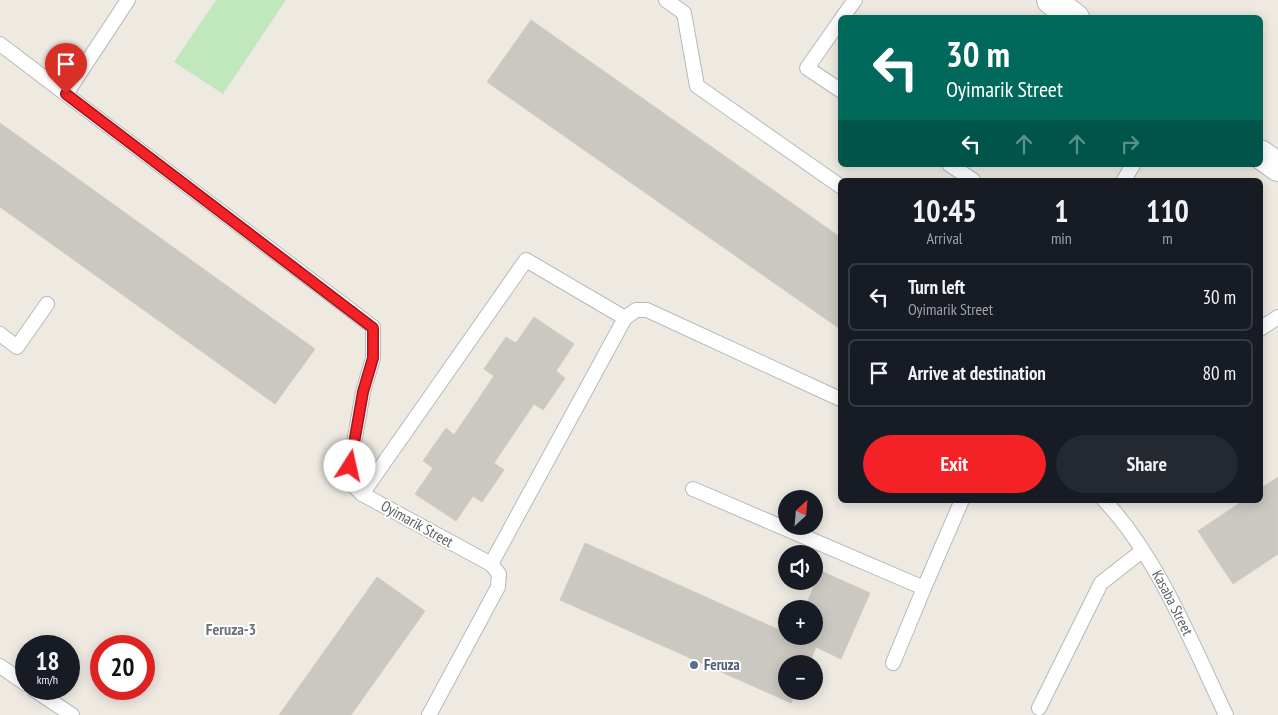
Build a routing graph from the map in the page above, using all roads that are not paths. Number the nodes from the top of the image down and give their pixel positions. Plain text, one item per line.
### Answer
1 (128, 0) edge
2 (666, 0) edge
3 (855, 0) edge
4 (844, 15) edge
5 (838, 24) edge
6 (0, 44) edge
7 (838, 89) edge
8 (66, 94) junction
9 (1263, 156) edge
10 (955, 167) edge
11 (1132, 167) edge
12 (1278, 167) edge
13 (970, 178) edge
14 (1125, 178) edge
15 (838, 185) edge
16 (47, 304) dead end
17 (1278, 317) edge
18 (625, 318) junction
19 (1263, 327) edge
20 (0, 334) edge
21 (838, 398) edge
22 (693, 489) dead end
23 (362, 494) junction
24 (961, 503) edge
25 (1107, 503) edge
26 (1142, 551) junction
27 (491, 564) junction
28 (924, 588) junction
29 (894, 663) dead end
30 (0, 666) edge
31 (15, 676) edge
32 (50, 700) edge
33 (1039, 708) dead end
34 (72, 715) edge
35 (429, 715) edge
36 (1226, 715) edge

1 - 8 lane
2 - 15 lane
3 - 4 lane
5 - 7 lane
6 - 8 lane
8 - 23 lane
9 - 12 street
10 - 13 lane
11 - 14 lane
16 - 20 lane
17 - 19 lane
18 - 21 lane
18 - 23 lane
18 - 27 lane
22 - 28 lane
23 - 27 lane, Oyimarik Street
24 - 28 lane
25 - 26 lane, Kasaba Street
26 - 33 lane
26 - 36 lane, Kasaba Street
27 - 35 lane
28 - 29 lane
30 - 31 lane
32 - 34 lane

